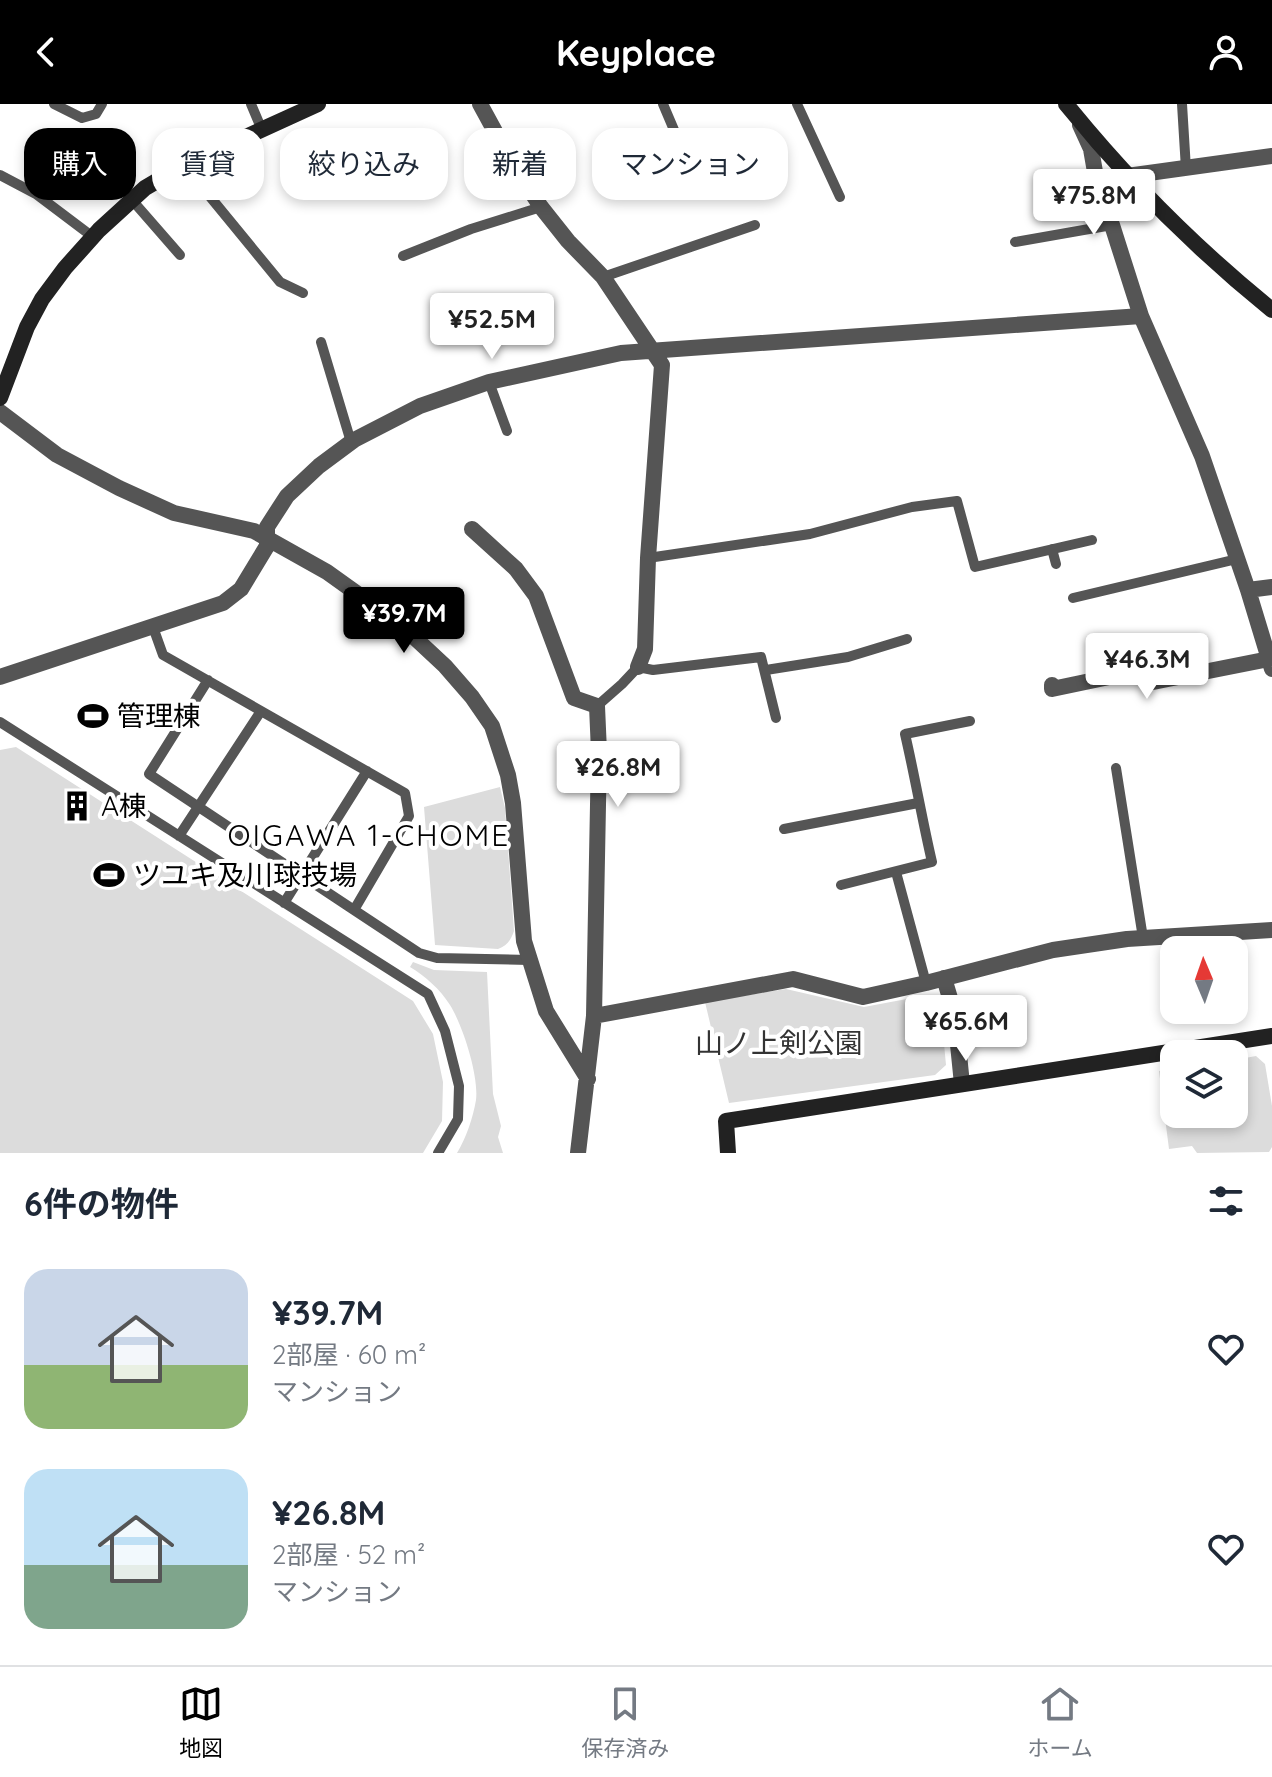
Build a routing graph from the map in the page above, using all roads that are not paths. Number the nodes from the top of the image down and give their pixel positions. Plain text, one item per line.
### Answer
1 (54, 104) edge
2 (102, 104) edge
3 (251, 104) edge
4 (318, 104) edge
5 (480, 104) edge
6 (663, 104) edge
7 (797, 104) edge
8 (1066, 104) edge
9 (1182, 104) edge
10 (1076, 111) edge
11 (261, 128) edge
12 (673, 128) edge
13 (264, 129) edge
14 (1272, 156) edge
15 (1186, 169) junction
16 (0, 175) edge
17 (1127, 176) junction
18 (152, 184) edge
19 (136, 196) edge
20 (840, 197) dead end
21 (132, 200) joint
22 (213, 200) edge
23 (541, 207) junction
24 (755, 225) dead end
25 (1112, 225) junction
26 (93, 237) junction
27 (1015, 242) dead end
28 (180, 255) dead end
29 (403, 256) dead end
30 (603, 277) junction
31 (303, 293) dead end
32 (1272, 310) edge
33 (1141, 316) junction
34 (321, 342) dead end
35 (652, 351) junction
36 (489, 382) junction
37 (0, 398) edge
38 (0, 412) edge
39 (507, 431) dead end
40 (351, 442) junction
41 (472, 529) dead end
42 (265, 537) junction
43 (1092, 540) dead end
44 (1052, 549) junction
45 (648, 558) junction
46 (1237, 559) junction
47 (1056, 564) dead end
48 (975, 567) junction
49 (978, 579) dead end
50 (1272, 587) edge
51 (1248, 590) junction
52 (1073, 598) dead end
53 (153, 627) junction
54 (907, 639) dead end
55 (1270, 664) edge
56 (638, 667) junction
57 (766, 670) junction
58 (0, 677) edge
59 (208, 680) junction
60 (1052, 685) dead end
61 (597, 706) junction
62 (261, 711) junction
63 (776, 718) dead end
64 (970, 721) dead end
65 (0, 722) edge
66 (1116, 768) dead end
67 (367, 771) junction
68 (918, 803) junction
69 (200, 807) junction
70 (784, 829) dead end
71 (179, 836) junction
72 (896, 872) junction
73 (302, 875) junction
74 (841, 885) dead end
75 (284, 903) junction
76 (354, 910) junction
77 (1272, 930) edge
78 (1143, 938) junction
79 (529, 960) junction
80 (944, 978) junction
81 (926, 983) junction
82 (594, 1016) junction
83 (1272, 1036) edge
84 (588, 1079) junction
85 (962, 1084) junction
86 (438, 1153) edge
87 (578, 1153) edge
88 (728, 1153) edge

1 - 2 lane
3 - 11 lane
4 - 13 street
5 - 23 street
6 - 12 lane
7 - 20 lane
8 - 10 street
9 - 15 lane
10 - 17 street
10 - 25 street
14 - 15 street
15 - 17 street
16 - 26 lane
17 - 32 street
18 - 19 street
21 - 26 street
21 - 28 lane
22 - 31 lane
23 - 29 lane
23 - 30 street
24 - 30 lane
25 - 27 lane
25 - 33 street
26 - 37 street
30 - 35 street
33 - 35 street
33 - 46 street
34 - 40 lane
35 - 36 street
35 - 45 street
36 - 39 lane
36 - 40 street
38 - 42 street
40 - 42 street
41 - 61 street
42 - 53 street
42 - 79 street
43 - 44 lane
44 - 47 lane
44 - 48 lane
45 - 48 lane
45 - 56 street
46 - 51 street
46 - 52 lane
48 - 49 lane
50 - 51 street
51 - 55 street
53 - 58 street
53 - 59 lane
54 - 57 lane
55 - 60 street
56 - 57 lane
56 - 61 lane
57 - 63 lane
59 - 62 lane
59 - 69 lane
61 - 82 street
62 - 67 lane
62 - 69 lane
64 - 68 lane
65 - 71 lane
66 - 78 lane
67 - 73 lane
67 - 76 lane
68 - 70 lane
68 - 72 lane
69 - 71 lane
69 - 73 lane
71 - 75 lane
72 - 74 lane
72 - 81 lane
73 - 75 lane
73 - 76 lane
75 - 86 lane
76 - 79 lane
77 - 78 street
78 - 80 street
79 - 84 street
80 - 81 street
80 - 85 street
81 - 82 street
82 - 84 street
83 - 85 street
84 - 87 street
85 - 88 street

